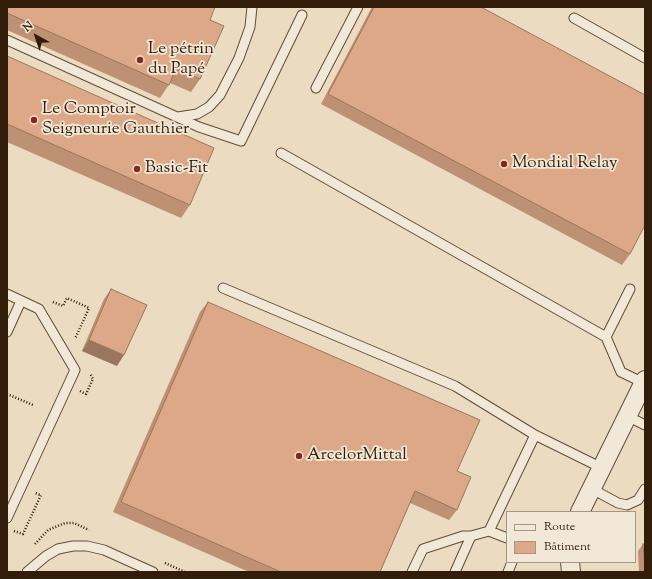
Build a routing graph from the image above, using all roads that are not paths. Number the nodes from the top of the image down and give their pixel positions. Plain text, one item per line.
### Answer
1 (252, 7) edge
2 (358, 7) edge
3 (302, 15) dead end
4 (574, 18) dead end
5 (7, 40) edge
6 (645, 58) edge
7 (316, 88) dead end
8 (178, 117) junction
9 (281, 153) dead end
10 (223, 288) dead end
11 (630, 289) dead end
12 (7, 294) edge
13 (21, 300) junction
14 (7, 332) edge
15 (606, 337) junction
16 (644, 382) edge
17 (627, 416) junction
18 (645, 425) edge
19 (535, 435) junction
20 (602, 468) junction
21 (592, 490) junction
22 (644, 494) edge
23 (581, 511) edge
24 (7, 519) edge
25 (489, 531) junction
26 (471, 536) junction
27 (506, 538) edge
28 (27, 572) edge
29 (154, 572) edge
30 (412, 572) edge
31 (455, 572) edge

1 - 8 lane
2 - 7 lane
3 - 8 lane
4 - 6 lane
5 - 8 lane
9 - 15 lane
10 - 19 lane
11 - 15 lane
12 - 13 lane
13 - 14 lane
13 - 24 lane
15 - 16 lane
16 - 17 street
17 - 18 lane
17 - 20 street
19 - 20 lane
19 - 25 lane
20 - 21 street
21 - 22 lane
21 - 23 street
25 - 26 lane
25 - 27 lane
26 - 30 lane
26 - 31 lane
28 - 29 lane

